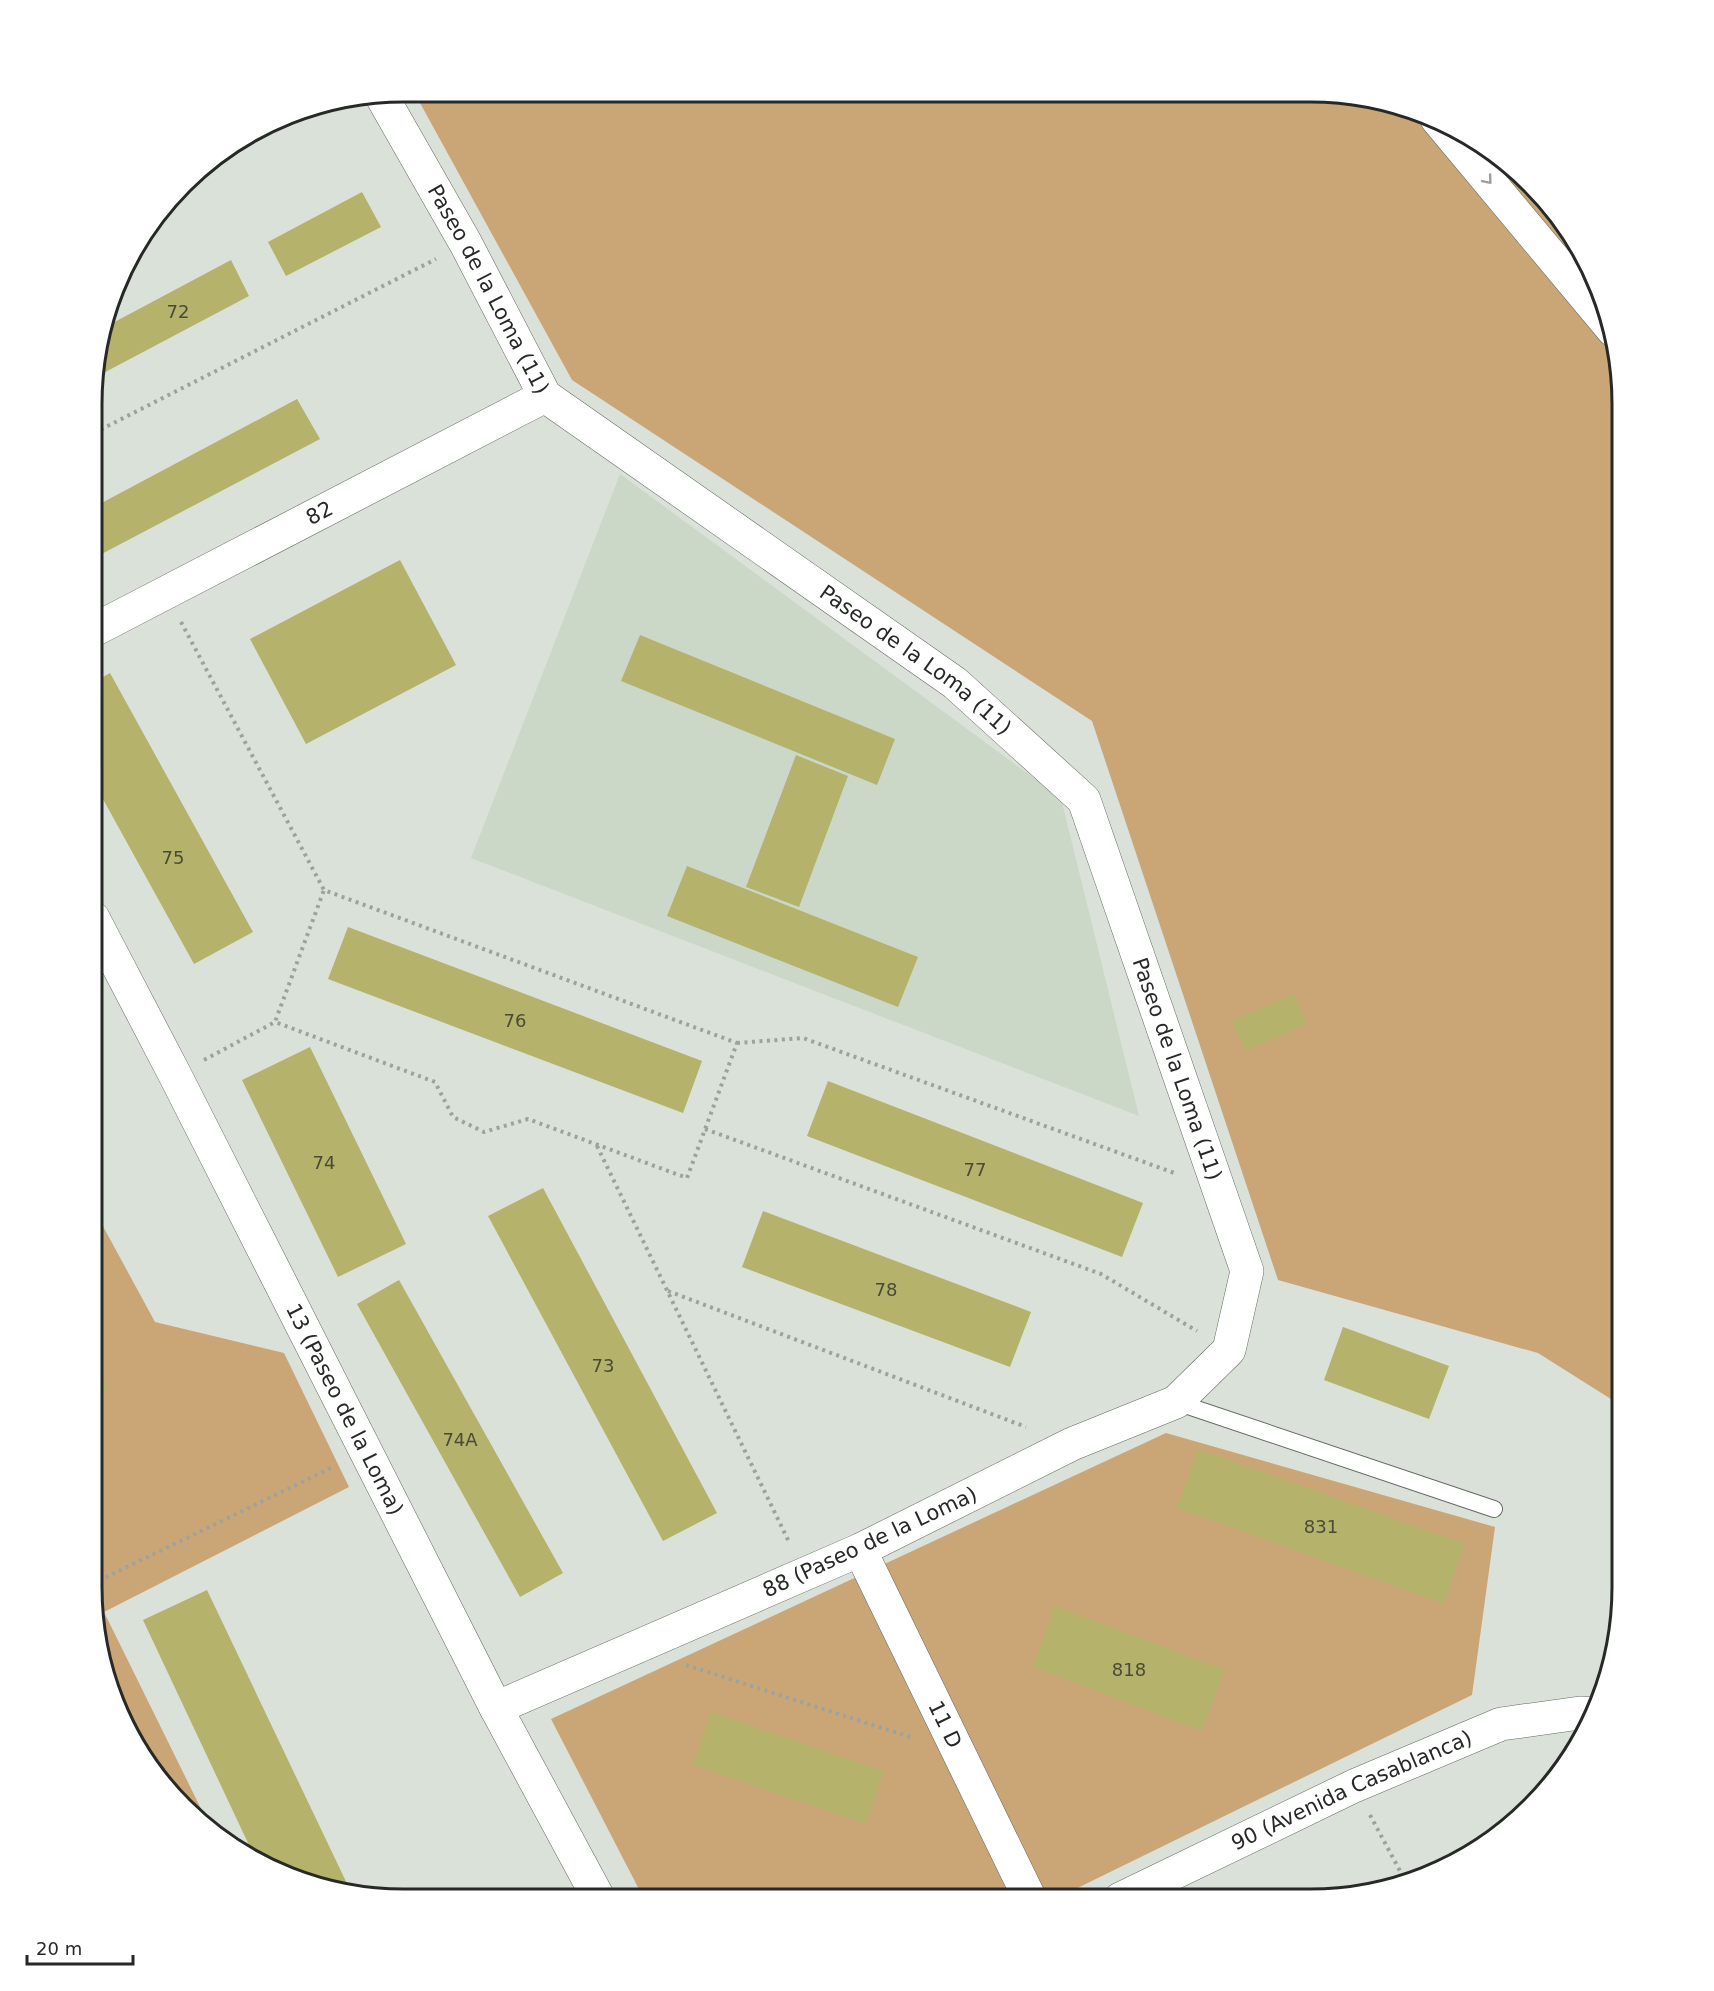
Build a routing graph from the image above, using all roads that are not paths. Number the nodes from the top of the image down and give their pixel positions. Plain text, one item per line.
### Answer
1 (386, 103) edge
2 (1452, 137) edge
3 (1597, 311) edge
4 (545, 396) junction
5 (102, 626) edge
6 (102, 935) edge
7 (1229, 1350) joint
8 (1176, 1401) junction
9 (1494, 1509) dead end
10 (860, 1550) junction
11 (496, 1708) junction
12 (1584, 1713) edge
13 (593, 1889) edge
14 (1025, 1889) edge
15 (1141, 1889) edge

1 - 4 main road, Paseo de la Loma (11)
2 -> 3 main road
4 - 5 main road, 82
4 - 7 main road, Paseo de la Loma (11)
6 - 11 main road, 13 (Paseo de la Loma)
7 - 8 main road, 88 (Paseo de la Loma)
8 - 9 lane
8 - 10 main road, 88 (Paseo de la Loma)
10 - 11 main road, 88 (Paseo de la Loma)
10 - 14 main road, 11 D
11 - 13 main road, 13 (Paseo de la Loma)
12 - 15 main road, 90 (Avenida Casablanca)

